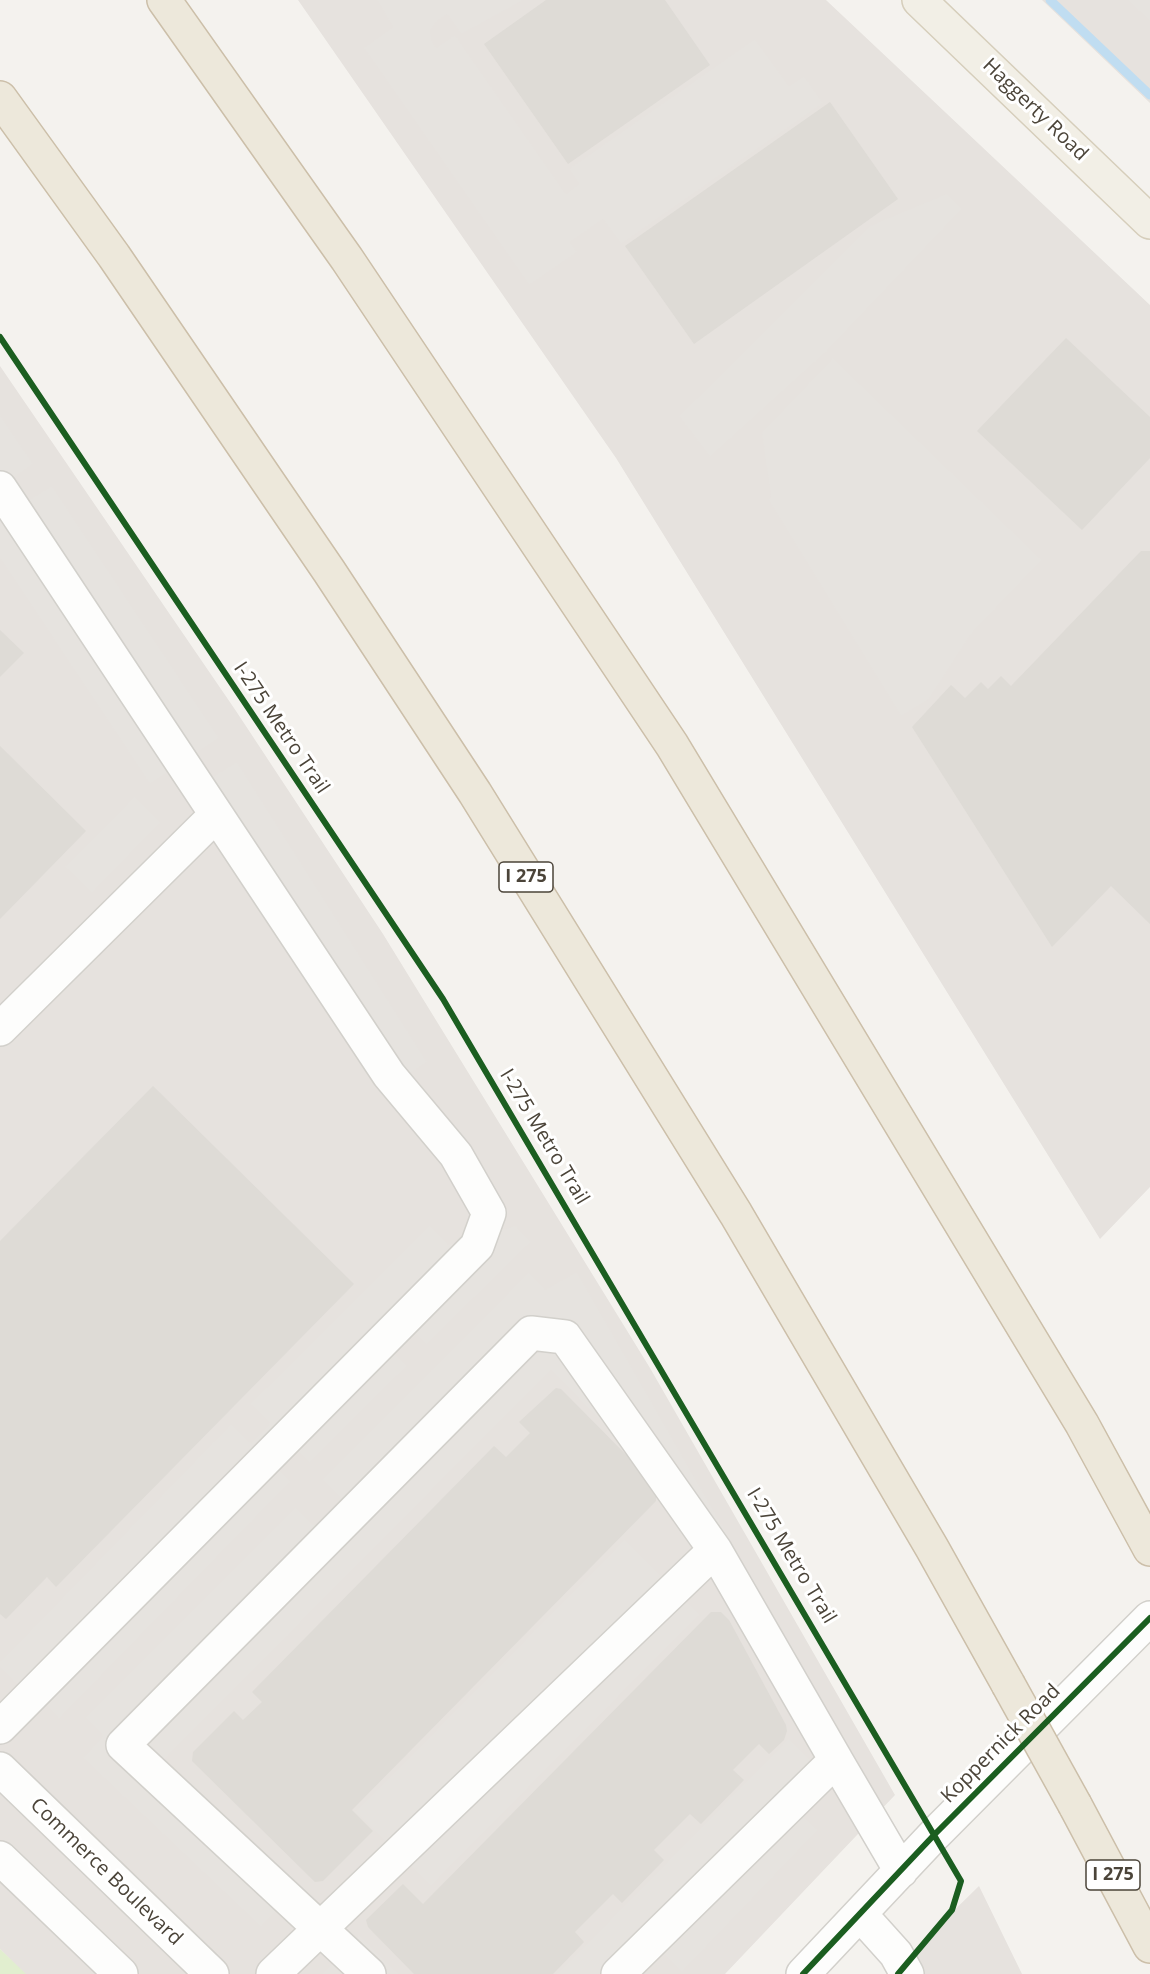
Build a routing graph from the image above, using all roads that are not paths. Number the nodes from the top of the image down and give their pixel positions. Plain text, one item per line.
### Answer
1 (164, 0) edge
2 (918, 0) edge
3 (0, 98) edge
4 (1150, 222) edge
5 (0, 488) edge
6 (216, 815) junction
7 (0, 1029) edge
8 (1149, 1546) edge
9 (715, 1550) junction
10 (1150, 1618) edge
11 (0, 1727) edge
12 (836, 1760) junction
13 (0, 1769) edge
14 (0, 1858) edge
15 (901, 1871) junction
16 (860, 1914) junction
17 (318, 1929) junction
18 (1150, 1946) edge
19 (121, 1974) edge
20 (212, 1974) edge
21 (273, 1974) edge
22 (369, 1974) edge
23 (618, 1974) edge
24 (803, 1974) edge
25 (907, 1974) edge

1 - 8 highway
2 - 4 main road, Haggerty Road
3 - 18 highway, I 275, bridge
5 - 6 street
6 - 7 street
6 - 11 street
9 - 12 street
9 - 17 street
9 - 17 street
10 - 15 street, Koppernick Road
12 - 15 street
12 - 23 street
13 - 20 street, Commerce Boulevard
14 - 19 street
15 - 16 street, Koppernick Road
16 - 24 street, Koppernick Road
16 - 25 street
17 - 21 street
17 - 22 street

